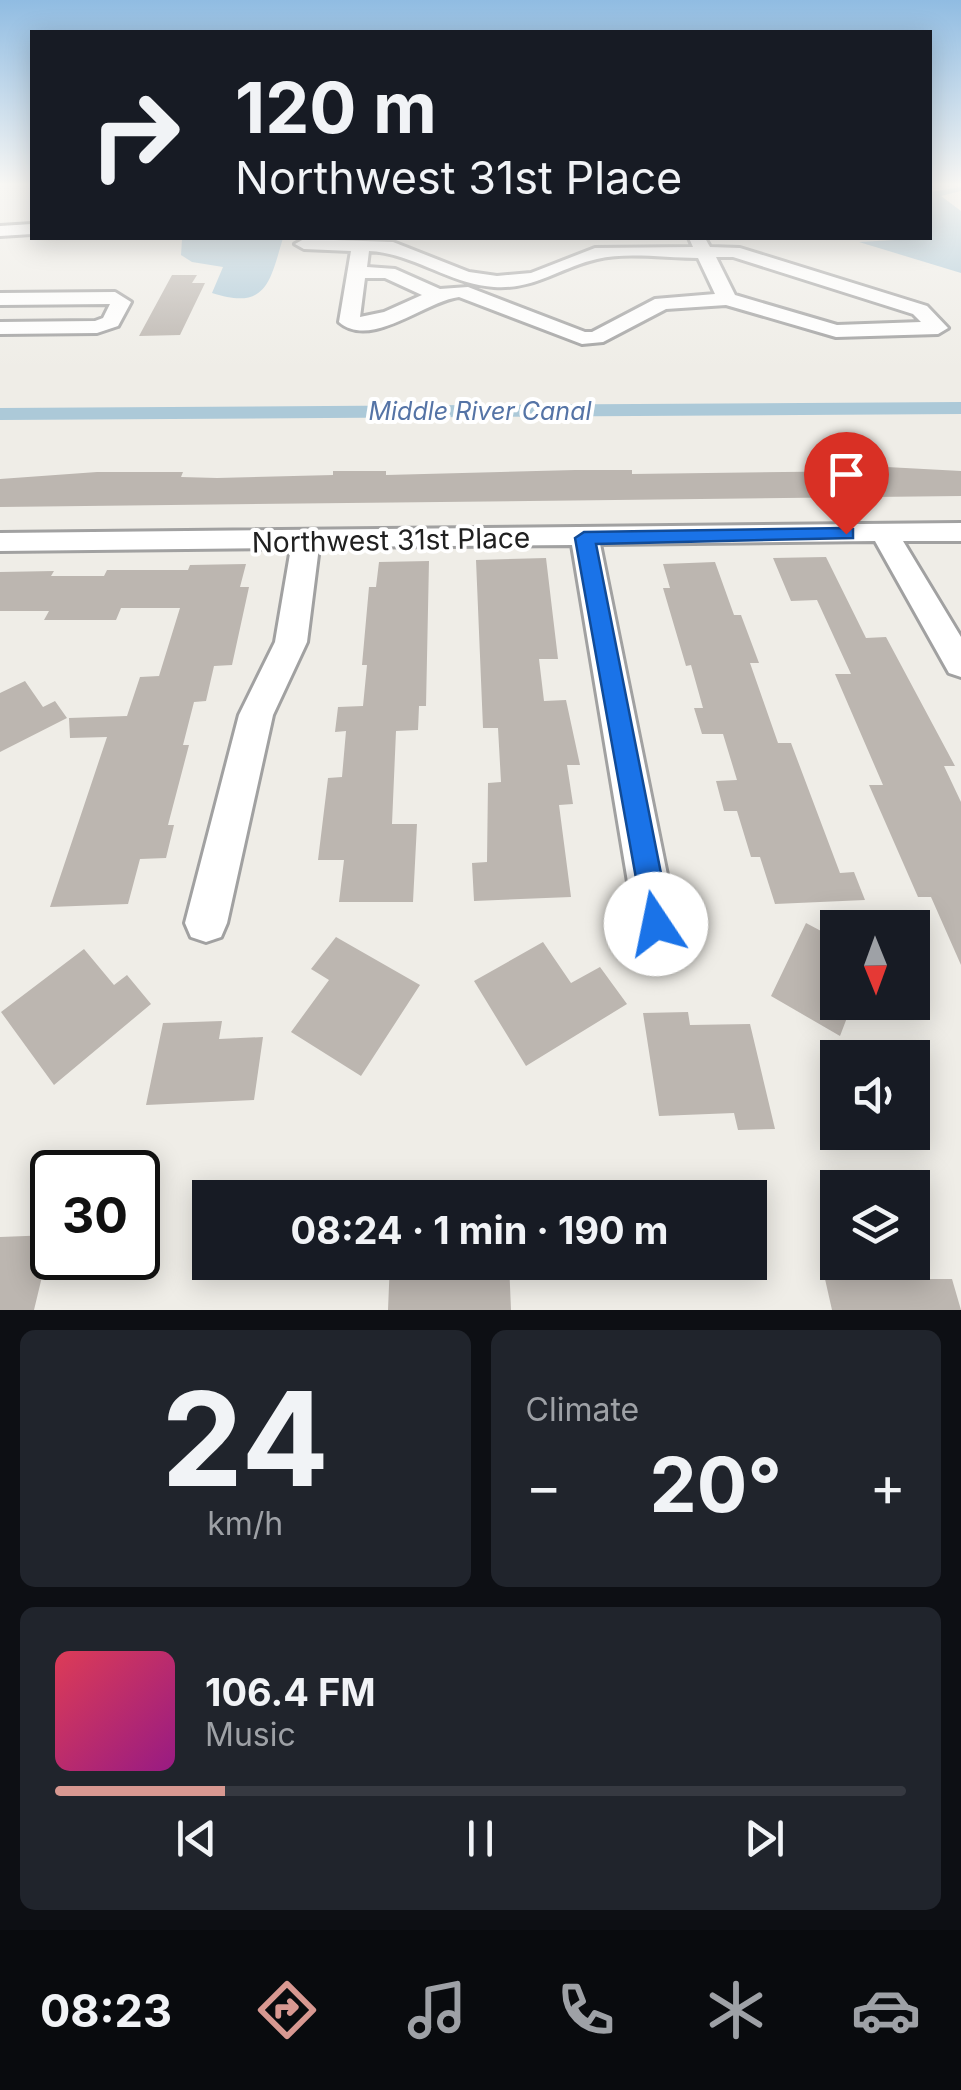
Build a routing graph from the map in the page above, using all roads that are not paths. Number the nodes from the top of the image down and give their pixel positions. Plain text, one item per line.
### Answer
1 (360, 247) edge
2 (393, 247) edge
3 (676, 247) edge
4 (702, 247) edge
5 (711, 247) edge
6 (356, 272) junction
7 (714, 272) junction
8 (24, 273) dead end
9 (466, 285) junction
10 (438, 295) junction
11 (544, 298) junction
12 (1, 299) edge
13 (726, 299) junction
14 (0, 328) edge
15 (890, 331) junction
16 (961, 532) edge
17 (884, 533) junction
18 (584, 538) junction
19 (306, 541) junction
20 (0, 542) edge
21 (961, 665) edge
22 (206, 923) dead end
23 (656, 924) dead end

1 - 6 street
2 - 9 street
3 - 11 street
4 - 7 street
5 - 15 street
6 - 10 street
6 - 10 street
7 - 13 street
7 - 15 street
8 - 12 street
9 - 10 street
9 - 11 street
9 - 11 street
11 - 13 street
12 - 14 street
13 - 15 street
16 - 17 street, Northwest 31st Place
17 - 18 street, Northwest 31st Place
17 - 21 street
18 - 19 street, Northwest 31st Place
18 - 23 street
19 - 20 street, Northwest 31st Place
19 - 22 street

